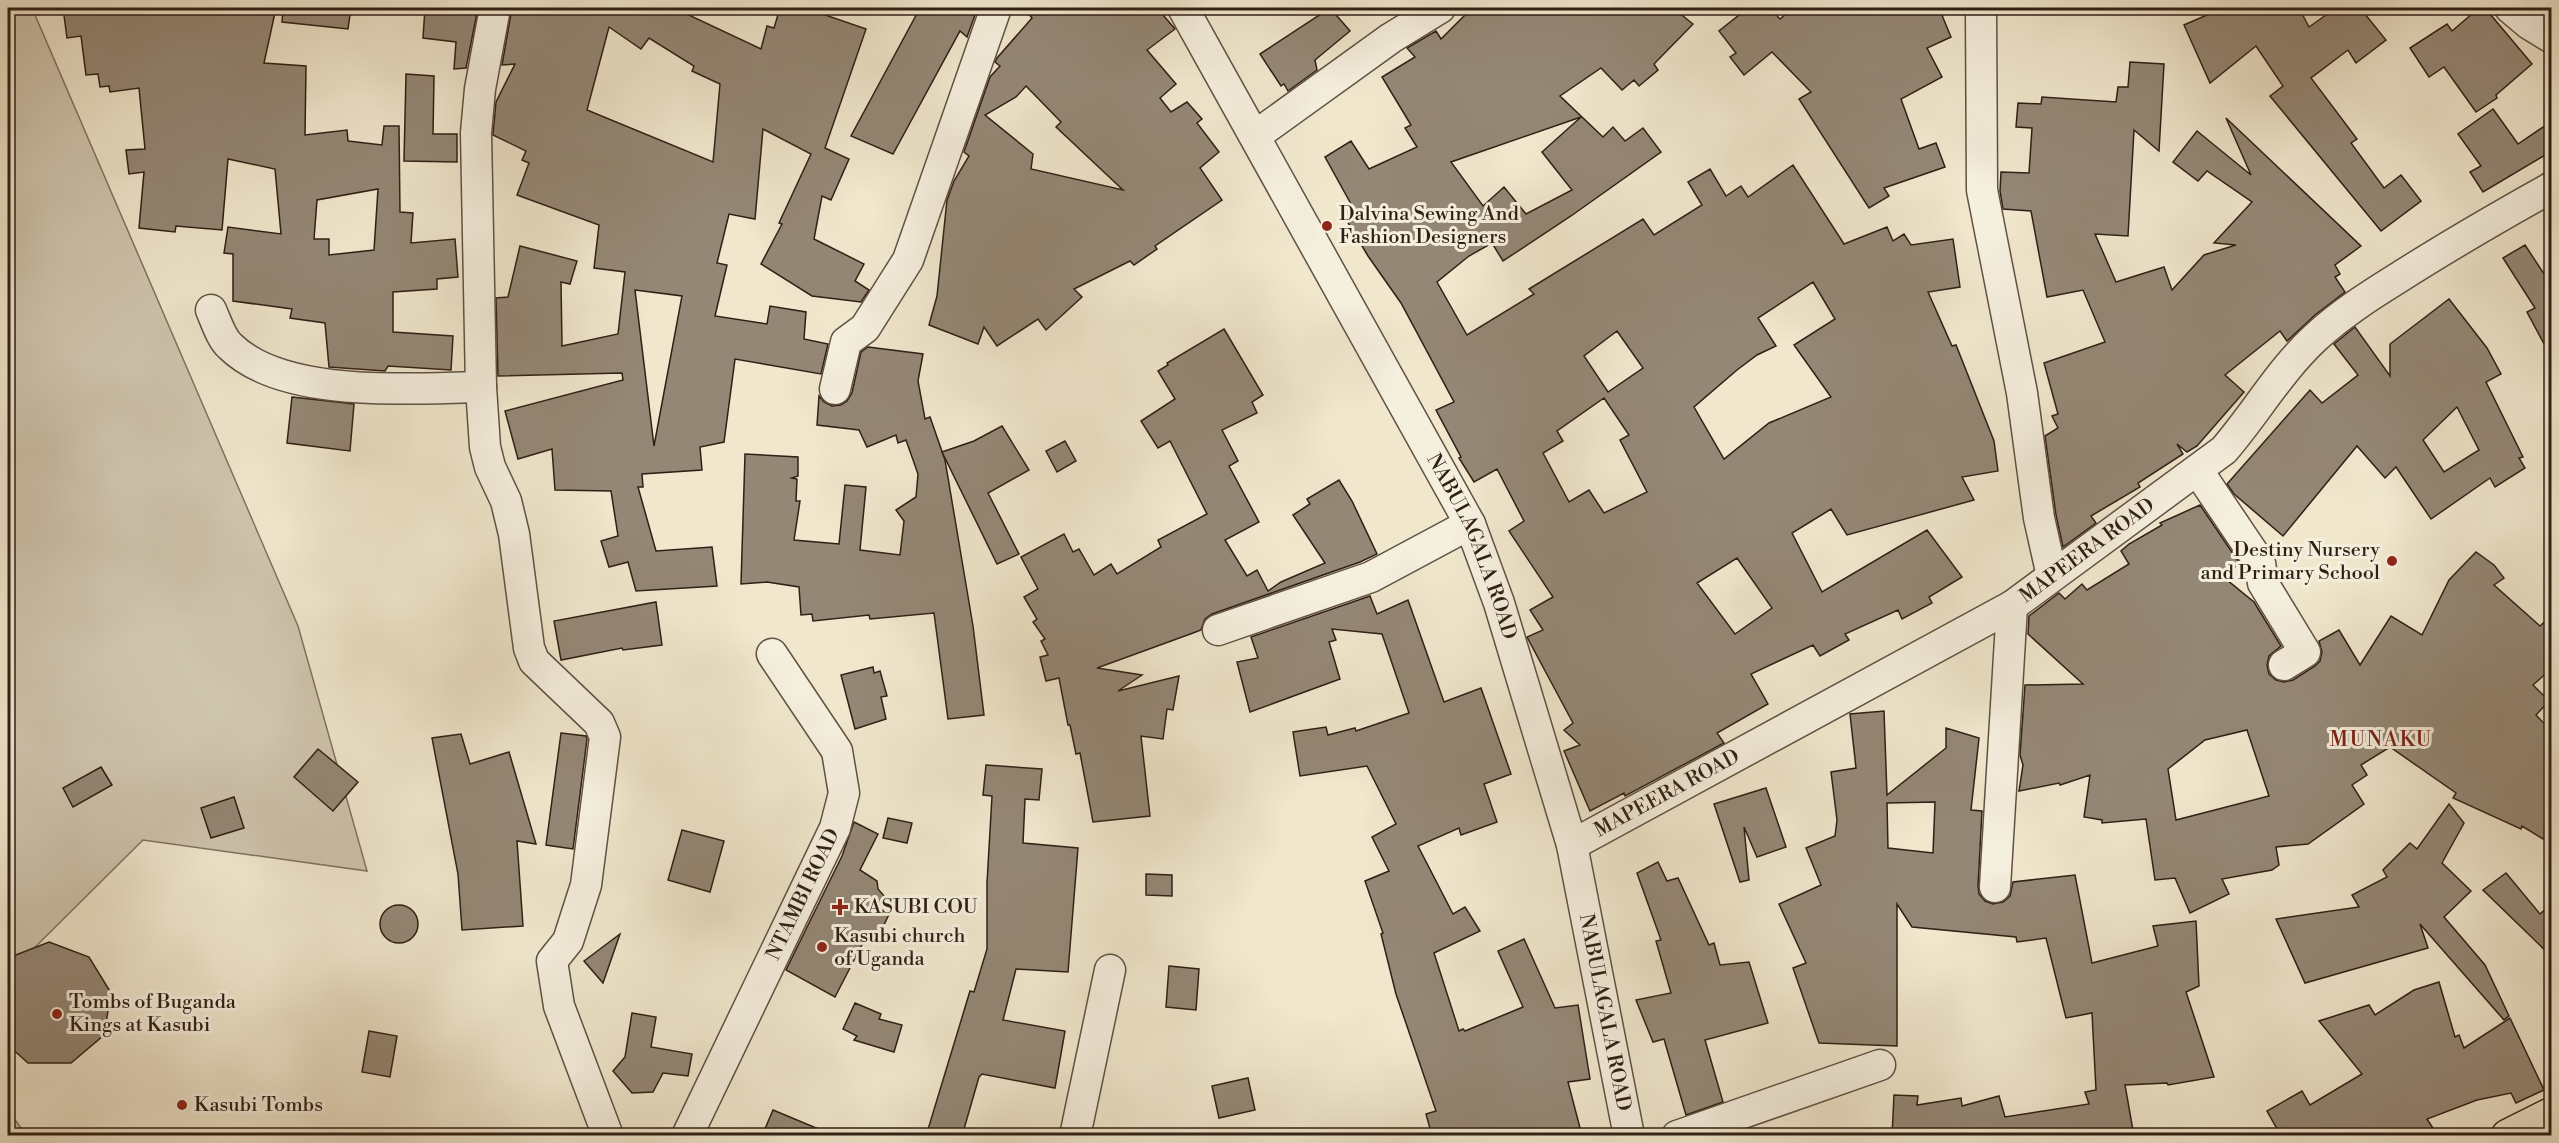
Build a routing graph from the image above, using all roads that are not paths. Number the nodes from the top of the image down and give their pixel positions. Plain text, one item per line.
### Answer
1 (495, 8) edge
2 (996, 8) edge
3 (1183, 8) edge
4 (1440, 8) edge
5 (1981, 8) edge
6 (2510, 8) edge
7 (2552, 38) edge
8 (1255, 136) junction
9 (2552, 187) edge
10 (211, 310) dead end
11 (481, 387) junction
12 (835, 389) dead end
13 (2198, 471) junction
14 (1470, 524) junction
15 (2052, 576) junction
16 (2013, 606) junction
17 (1218, 630) dead end
18 (772, 654) dead end
19 (2284, 665) dead end
20 (1572, 845) junction
21 (1995, 887) dead end
22 (1110, 970) dead end
23 (1880, 1065) dead end
24 (2552, 1114) edge
25 (608, 1136) edge
26 (687, 1136) edge
27 (1075, 1136) edge
28 (1629, 1136) edge
29 (1677, 1136) edge
30 (2508, 1136) edge

1 - 11 street
2 - 12 street
3 - 8 street, NABULAGALA ROAD
4 - 8 street
5 - 15 street
6 - 7 street
8 - 14 street, NABULAGALA ROAD
9 - 13 street, MAPEERA ROAD
10 - 11 street
11 - 25 street
13 - 15 street, MAPEERA ROAD
13 - 19 street
14 - 17 street
14 - 20 street, NABULAGALA ROAD
15 - 16 street, MAPEERA ROAD
16 - 20 street, MAPEERA ROAD
16 - 21 street
18 - 26 street, NTAMBI ROAD
20 - 28 street, NABULAGALA ROAD
22 - 27 street
23 - 29 street
24 - 30 main road

